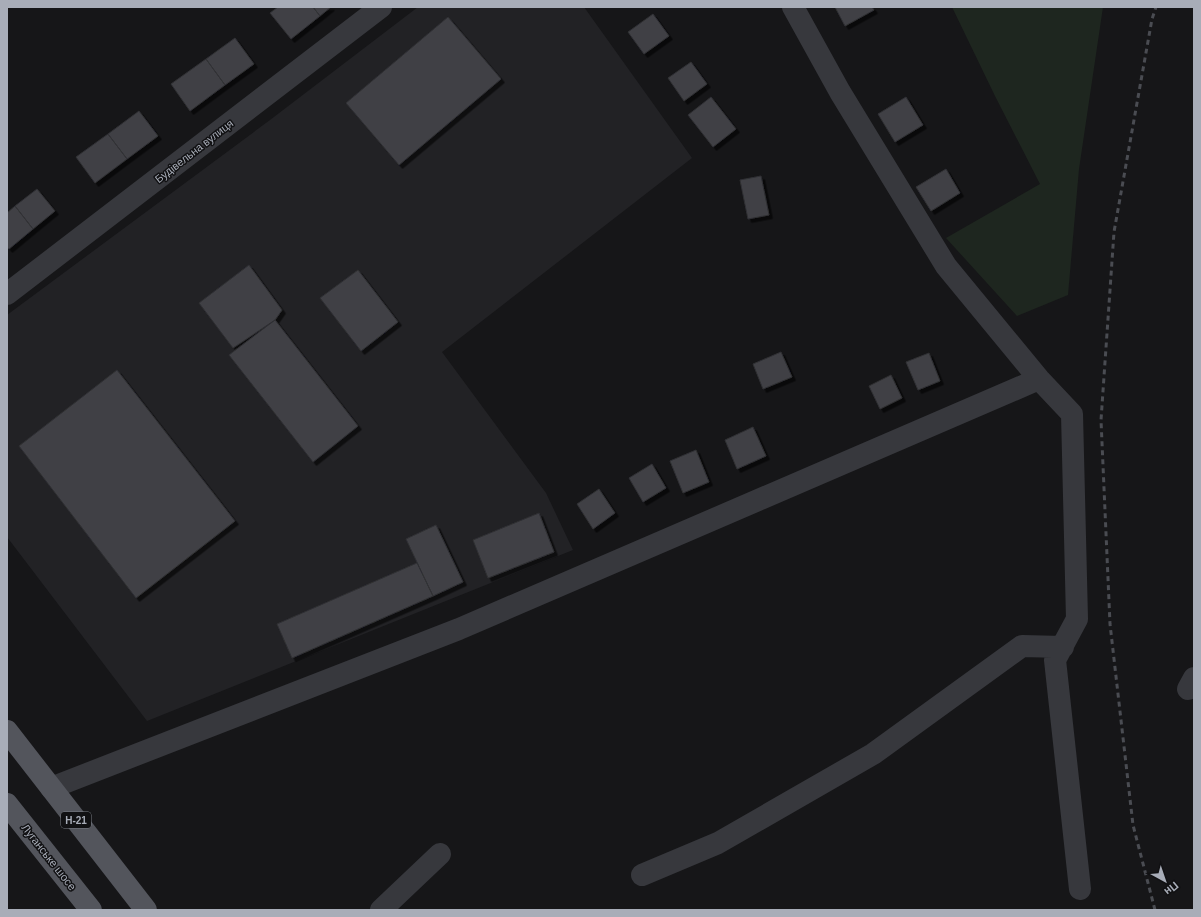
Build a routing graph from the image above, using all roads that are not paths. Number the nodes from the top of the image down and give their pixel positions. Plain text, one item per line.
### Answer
1 (381, 7) edge
2 (794, 7) edge
3 (7, 294) edge
4 (1039, 379) junction
5 (1062, 647) junction
6 (7, 731) edge
7 (51, 788) junction
8 (7, 804) edge
9 (440, 854) dead end
10 (642, 875) dead end
11 (1080, 890) dead end
12 (91, 910) edge
13 (146, 910) edge
14 (381, 910) edge

1 - 3 street, Будівельна вулиця
2 - 4 street
4 - 5 street
4 - 7 street
5 - 10 street
5 - 11 street
6 - 7 main road, Н-21
7 - 13 main road, Н-21
8 - 12 main road, Луганське шосе
9 - 14 street

